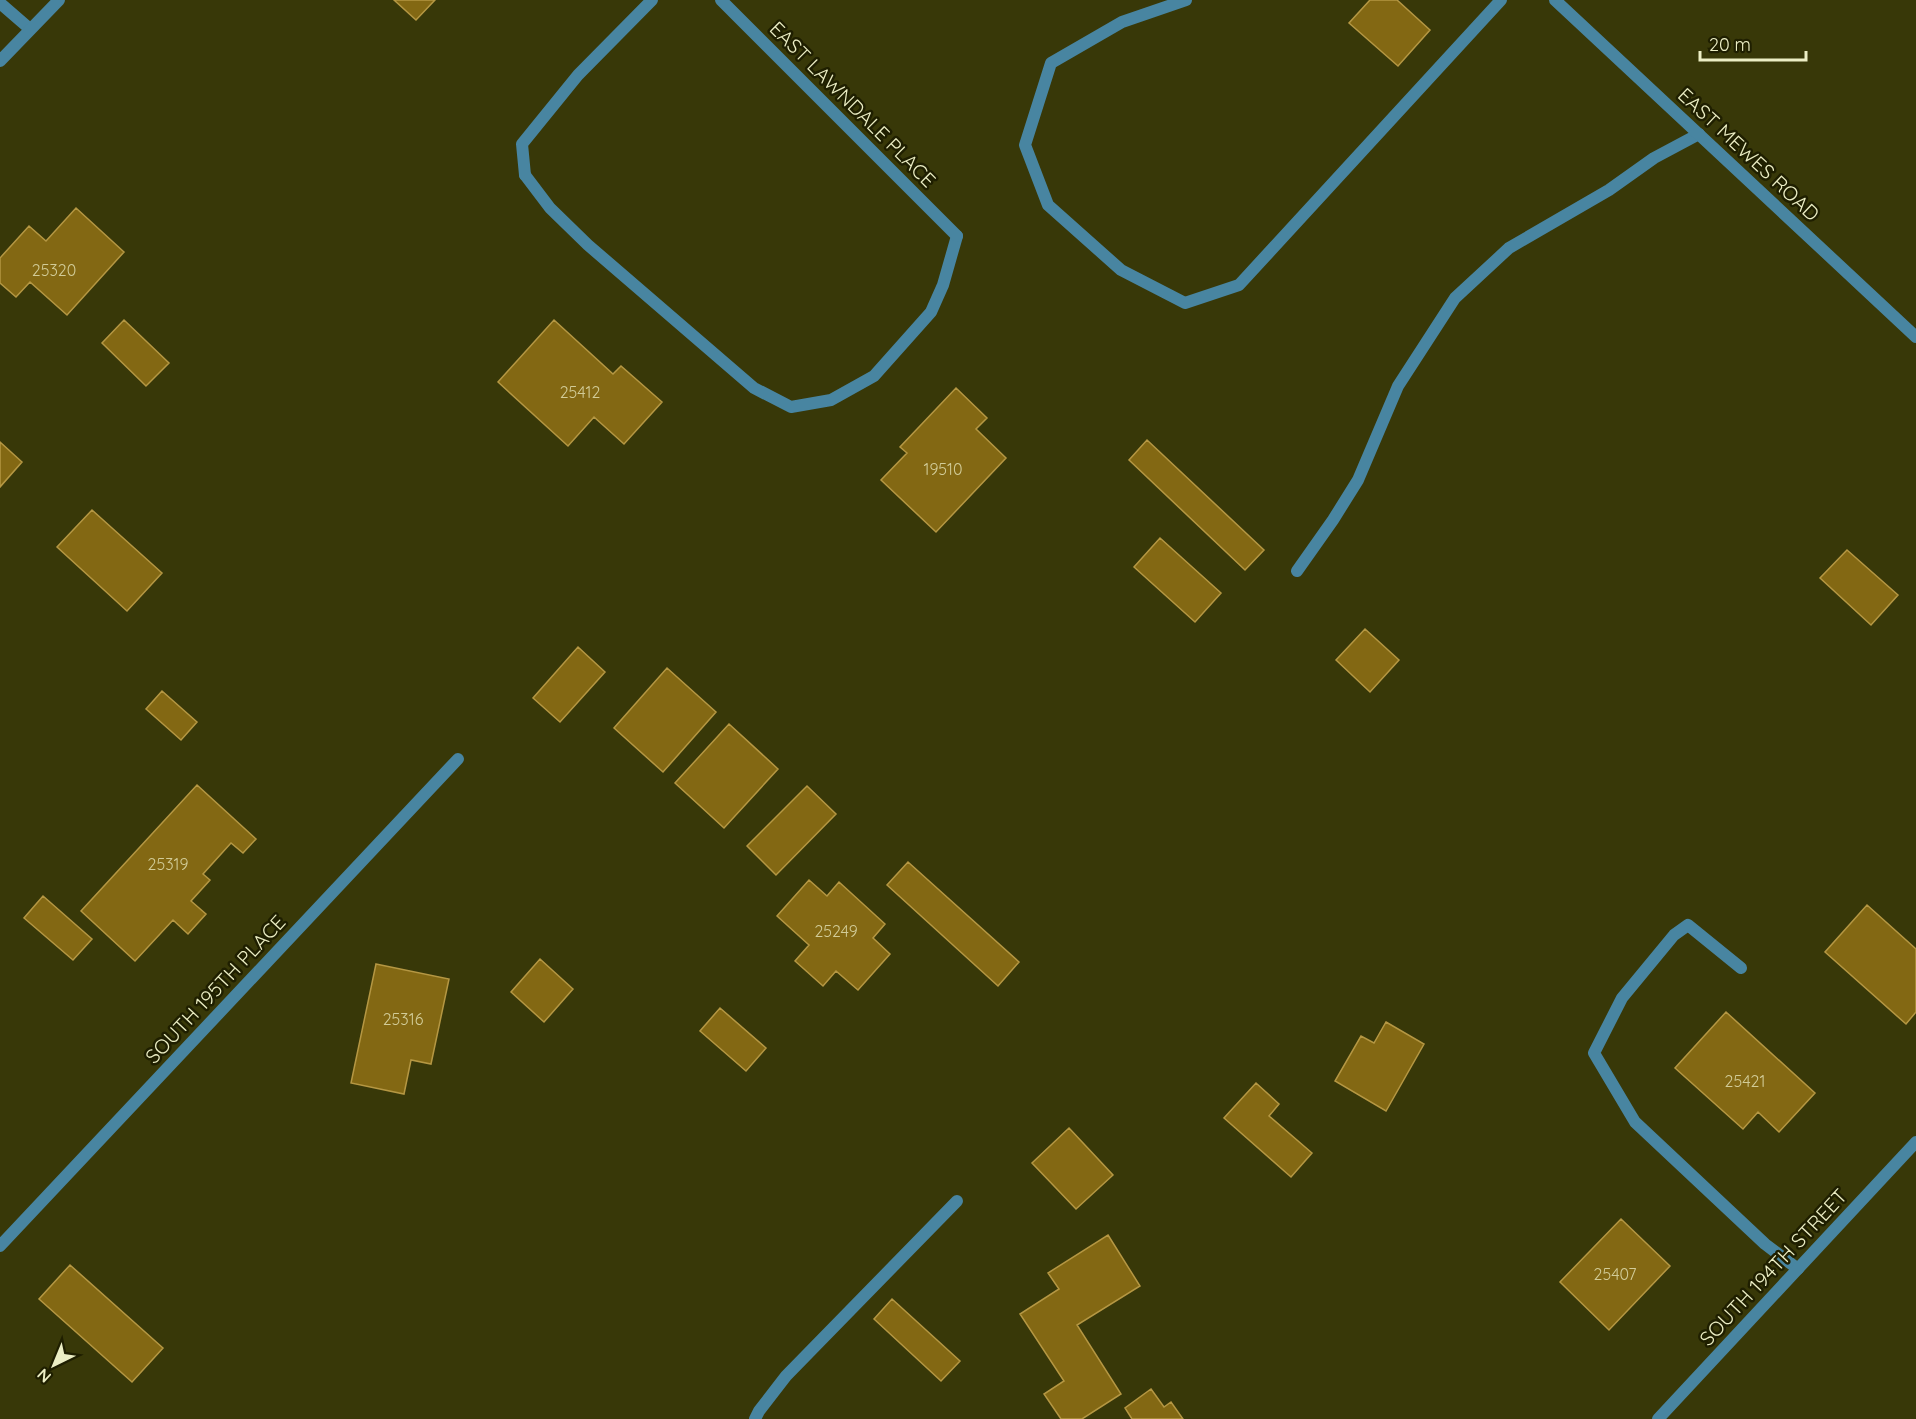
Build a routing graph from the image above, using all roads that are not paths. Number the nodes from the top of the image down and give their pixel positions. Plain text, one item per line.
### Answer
1 (59, 0) edge
2 (652, 0) edge
3 (721, 0) edge
4 (1186, 0) edge
5 (1501, 0) edge
6 (1555, 0) edge
7 (0, 3) edge
8 (30, 29) junction
9 (0, 61) edge
10 (1699, 134) junction
11 (1916, 337) edge
12 (1297, 571) dead end
13 (458, 759) dead end
14 (1741, 968) dead end
15 (1916, 1142) edge
16 (957, 1201) dead end
17 (0, 1246) edge
18 (1798, 1269) junction
19 (755, 1419) edge
20 (1658, 1419) edge

1 - 8 street
2 - 3 street, EAST LAWNDALE PLACE
4 - 5 street
6 - 10 street, EAST MEWES ROAD
7 - 8 street
8 - 9 street
10 - 11 street, EAST MEWES ROAD
10 - 12 street
13 - 17 street, SOUTH 195TH PLACE
14 - 18 street
15 - 18 street, SOUTH 194TH STREET
16 - 19 street
18 - 20 street, SOUTH 194TH STREET

